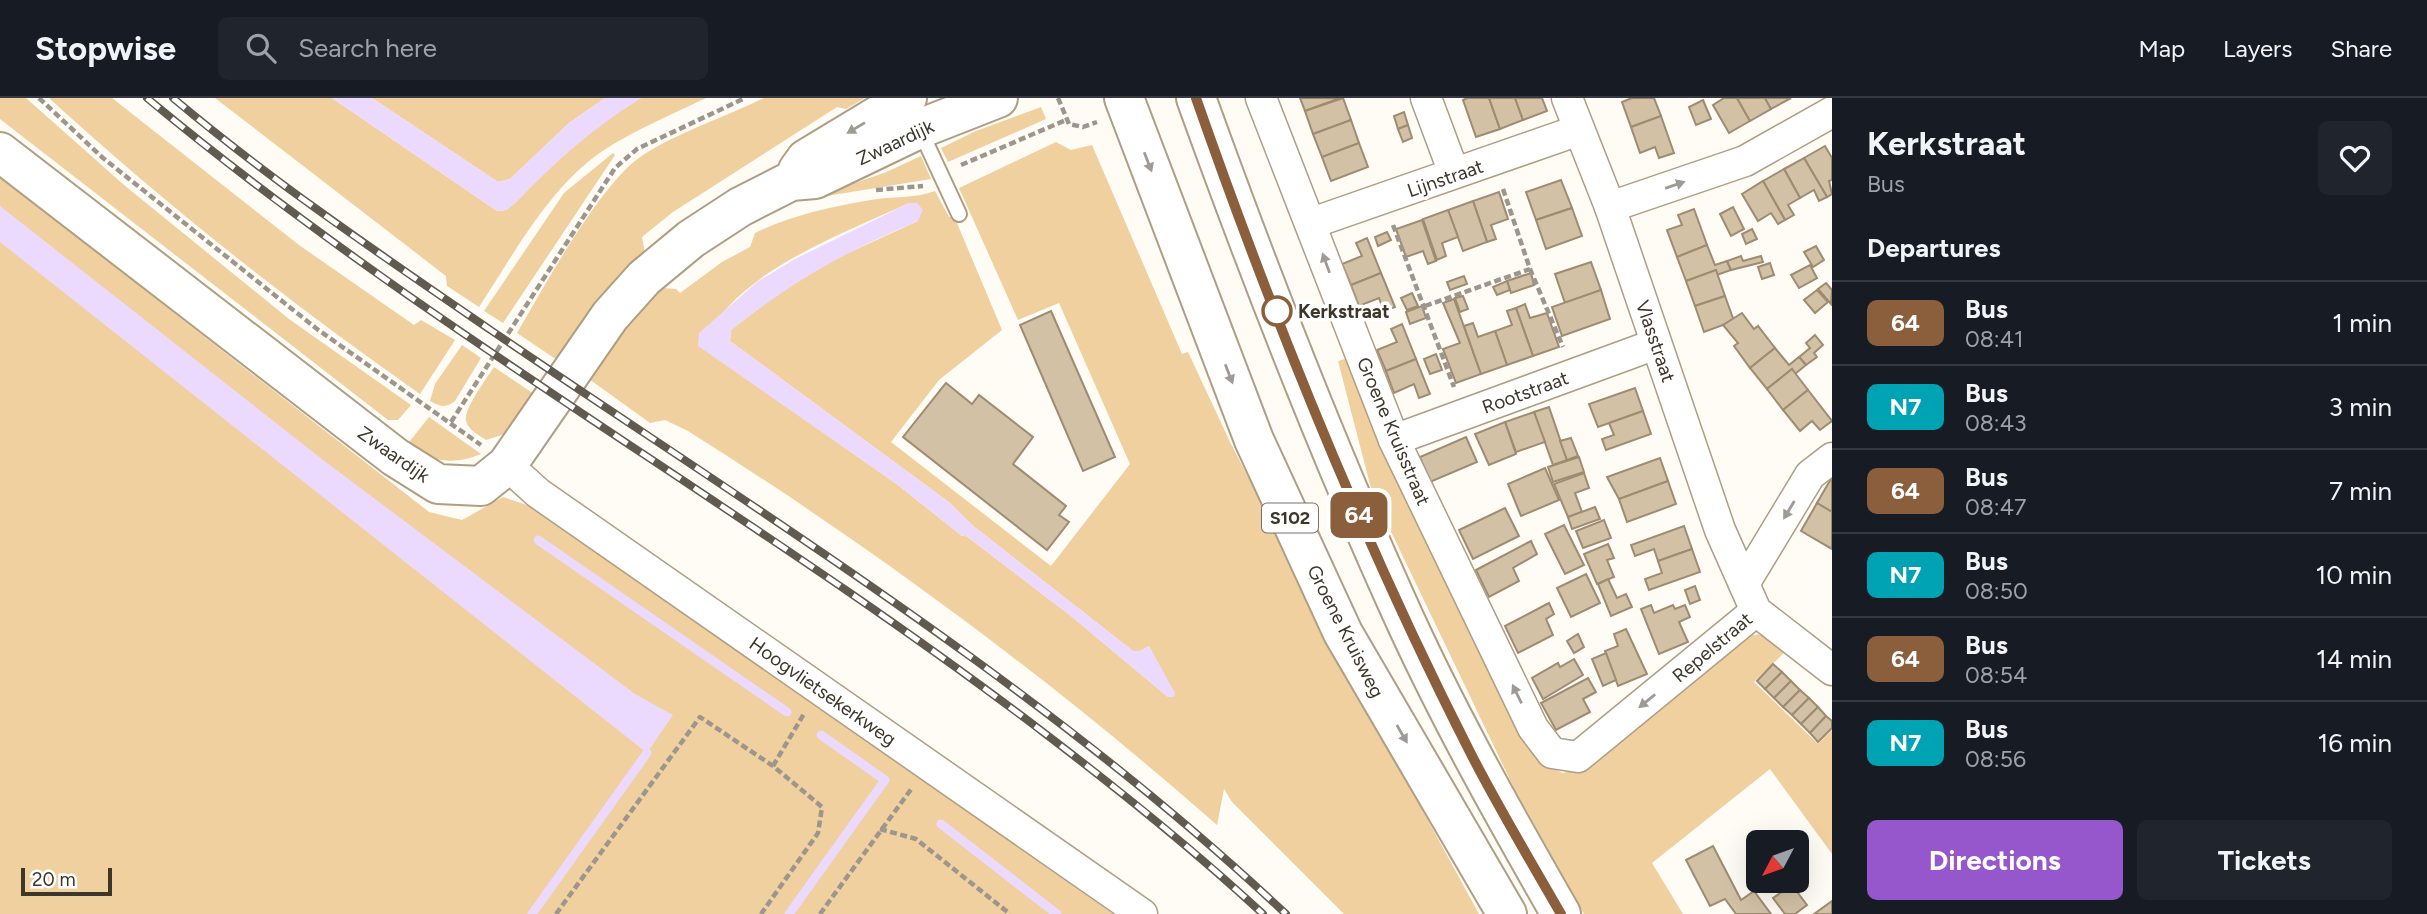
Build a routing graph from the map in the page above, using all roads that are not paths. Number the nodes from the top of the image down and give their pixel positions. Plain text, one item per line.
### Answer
1 (998, 98) edge
2 (1124, 98) edge
3 (1196, 98) edge
4 (1261, 98) edge
5 (1426, 98) edge
6 (1567, 98) edge
7 (918, 110) edge
8 (1832, 112) edge
9 (1579, 131) junction
10 (0, 152) edge
11 (1454, 173) junction
12 (1610, 207) junction
13 (959, 214) dead end
14 (1311, 223) junction
15 (1656, 344) junction
16 (1394, 440) junction
17 (1832, 458) edge
18 (507, 465) junction
19 (1744, 584) junction
20 (1756, 611) junction
21 (1832, 670) edge
22 (1552, 752) joint
23 (1142, 914) edge
24 (1507, 914) edge
25 (1561, 914) edge

1 - 7 main road, Zwaardijk
2 -> 24 main road, Groene Kruisweg / S102
3 - 25 main road
4 - 14 street, Groene Kruisstraat
5 - 11 street
6 - 9 street, Vlasstraat
7 - 13 lane
7 - 18 main road, Zwaardijk
12 -> 8 street
9 - 11 street, Lijnstraat
9 - 12 street, Vlasstraat
10 - 18 main road, Zwaardijk
11 - 14 street, Lijnstraat
12 - 15 street, Vlasstraat
16 -> 14 street, Groene Kruisstraat
15 - 16 street, Rootstraat
15 - 19 street, Vlasstraat
22 -> 16 street, Groene Kruisstraat
17 -> 19 street, Repelstraat
18 - 23 street, Hoogvlietsekerkweg
19 - 20 street, Repelstraat
20 - 21 street
20 -> 22 street, Repelstraat

